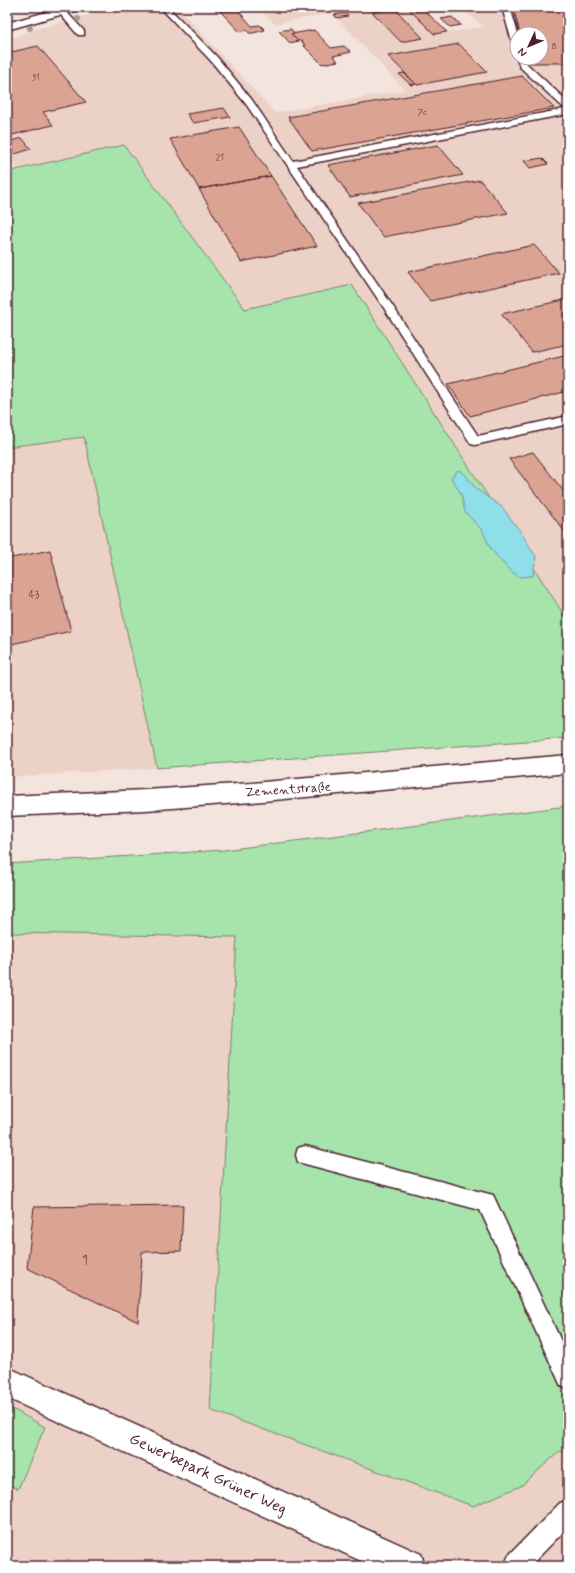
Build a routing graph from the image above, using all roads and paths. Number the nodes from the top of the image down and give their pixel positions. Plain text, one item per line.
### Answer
1 (78, 7) edge
2 (164, 7) edge
3 (506, 7) edge
4 (60, 9) edge
5 (7, 26) edge
6 (512, 26) edge
7 (81, 33) dead end
8 (524, 66) edge
9 (568, 107) edge
10 (568, 111) edge
11 (290, 164) junction
12 (568, 420) edge
13 (568, 764) edge
14 (7, 806) edge
15 (305, 1155) dead end
16 (568, 1379) edge
17 (7, 1382) edge
18 (568, 1511) edge
19 (409, 1566) edge
20 (515, 1566) edge

1 - 4 street
2 - 11 lane
3 - 6 lane
4 - 5 street
4 - 7 lane
8 - 9 lane
10 - 11 lane
11 - 12 lane
13 - 14 street, Zementstraße
15 - 16 lane
17 - 19 street, Gewerbepark Grüner Weg
18 - 20 lane

